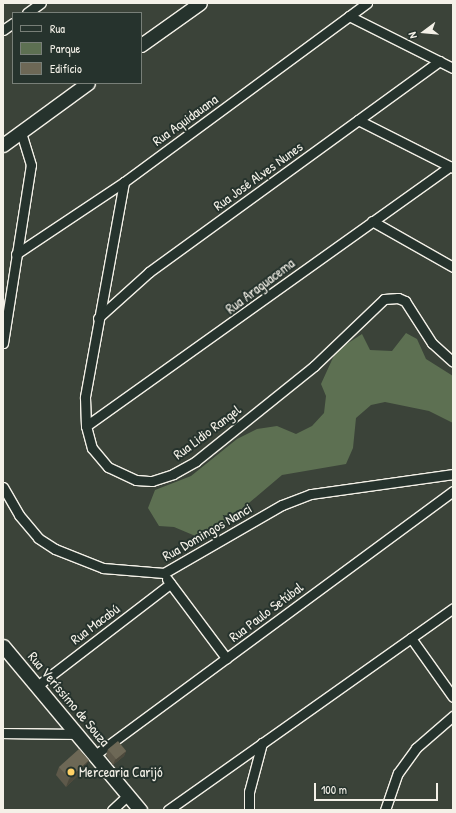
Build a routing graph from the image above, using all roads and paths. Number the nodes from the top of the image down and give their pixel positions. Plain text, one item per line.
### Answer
1 (41, 3) edge
2 (200, 3) edge
3 (367, 3) edge
4 (28, 12) edge
5 (349, 16) junction
6 (12, 24) edge
7 (3, 30) edge
8 (142, 44) edge
9 (439, 61) junction
10 (453, 68) edge
11 (87, 84) edge
12 (358, 120) junction
13 (21, 132) junction
14 (3, 145) edge
15 (451, 167) edge
16 (124, 182) junction
17 (372, 221) junction
18 (16, 254) junction
19 (453, 267) edge
20 (98, 318) junction
21 (3, 343) edge
22 (453, 362) edge
23 (86, 426) junction
24 (453, 474) edge
25 (3, 487) edge
26 (453, 491) edge
27 (164, 572) junction
28 (170, 584) junction
29 (453, 608) edge
30 (411, 638) junction
31 (3, 646) edge
32 (226, 658) junction
33 (37, 686) junction
34 (453, 696) edge
35 (453, 716) edge
36 (3, 733) edge
37 (76, 734) junction
38 (262, 743) junction
39 (95, 755) junction
40 (128, 795) junction
41 (112, 810) edge
42 (140, 810) edge
43 (168, 810) edge
44 (249, 810) edge
45 (385, 810) edge

1 - 4 street
2 - 8 street
3 - 5 street, Rua Aquidauana
5 - 9 street
5 - 16 street, Rua Aquidauana
6 - 7 street
9 - 10 street
9 - 12 street, Rua José Alves Nunes
11 - 13 street
12 - 15 street
12 - 20 street, Rua José Alves Nunes
13 - 14 street
13 - 18 street
15 - 17 street, Rua Araguacema
16 - 18 street, Rua Aquidauana
16 - 20 street, Rua Lidio Rangel
17 - 19 street
17 - 23 street, Rua Araguacema
18 - 21 street
20 - 23 street, Rua Lidio Rangel
22 - 23 street, Rua Lidio Rangel
24 - 27 street, Rua Domingos Nanci
25 - 27 street, Rua Domingos Nanci
26 - 32 street, Rua Paulo Setúbal
27 - 28 street
28 - 32 street
28 - 33 street, Rua Macabú
29 - 30 street
30 - 34 street
30 - 38 street
31 - 33 street, Rua Veríssimo de Souza
32 - 39 street, Rua Paulo Setúbal
33 - 37 street, Rua Veríssimo de Souza
35 - 45 street
36 - 37 street
37 - 39 street, Rua Veríssimo de Souza
38 - 43 street
38 - 44 street
39 - 40 street, Rua Veríssimo de Souza
40 - 41 street
40 - 42 street, Rua Veríssimo de Souza

